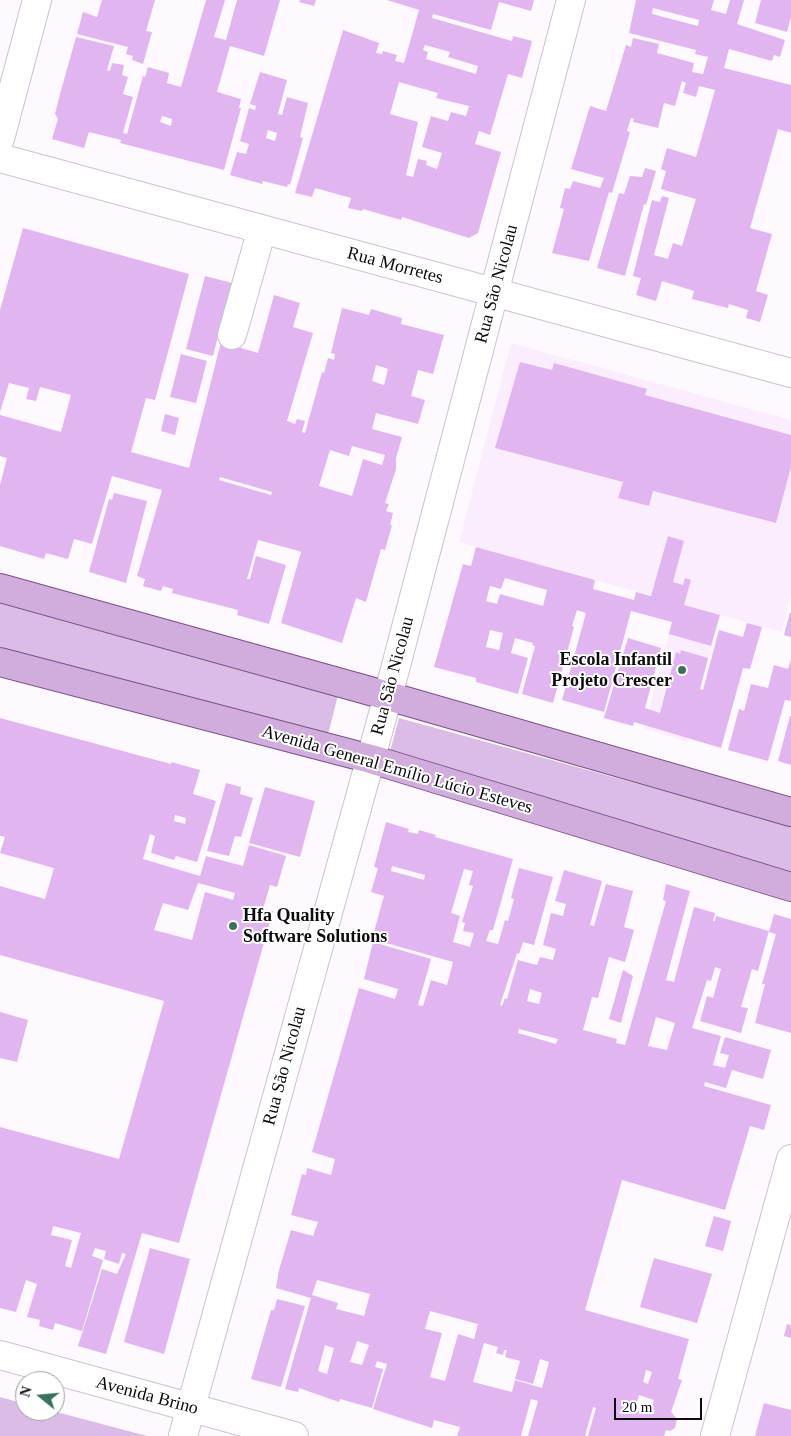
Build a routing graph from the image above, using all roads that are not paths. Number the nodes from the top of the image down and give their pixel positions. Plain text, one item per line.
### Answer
1 (38, 0) edge
2 (571, 0) edge
3 (0, 138) edge
4 (0, 158) edge
5 (262, 229) junction
6 (494, 293) junction
7 (232, 335) dead end
8 (791, 373) edge
9 (0, 588) edge
10 (0, 662) edge
11 (388, 696) junction
12 (371, 759) junction
13 (791, 812) edge
14 (791, 888) edge
15 (791, 1159) edge
16 (0, 1355) edge
17 (191, 1408) junction
18 (183, 1436) edge
19 (294, 1436) edge
20 (715, 1436) edge

1 - 3 street
2 - 6 street, Rua São Nicolau
4 - 5 street, Rua Morretes
5 - 6 street, Rua Morretes
5 - 7 street
6 - 8 street, Rua Morretes
6 - 11 street, Rua São Nicolau
9 - 11 main road
10 - 12 main road, Avenida General Emílio Lúcio Esteves
11 - 12 street, Rua São Nicolau
11 - 13 main road
12 - 14 main road, Avenida General Emílio Lúcio Esteves
12 - 17 street, Rua São Nicolau
15 - 20 street
16 - 17 street, Avenida Brino
17 - 18 street, Rua São Nicolau
17 - 19 street, Avenida Brino

